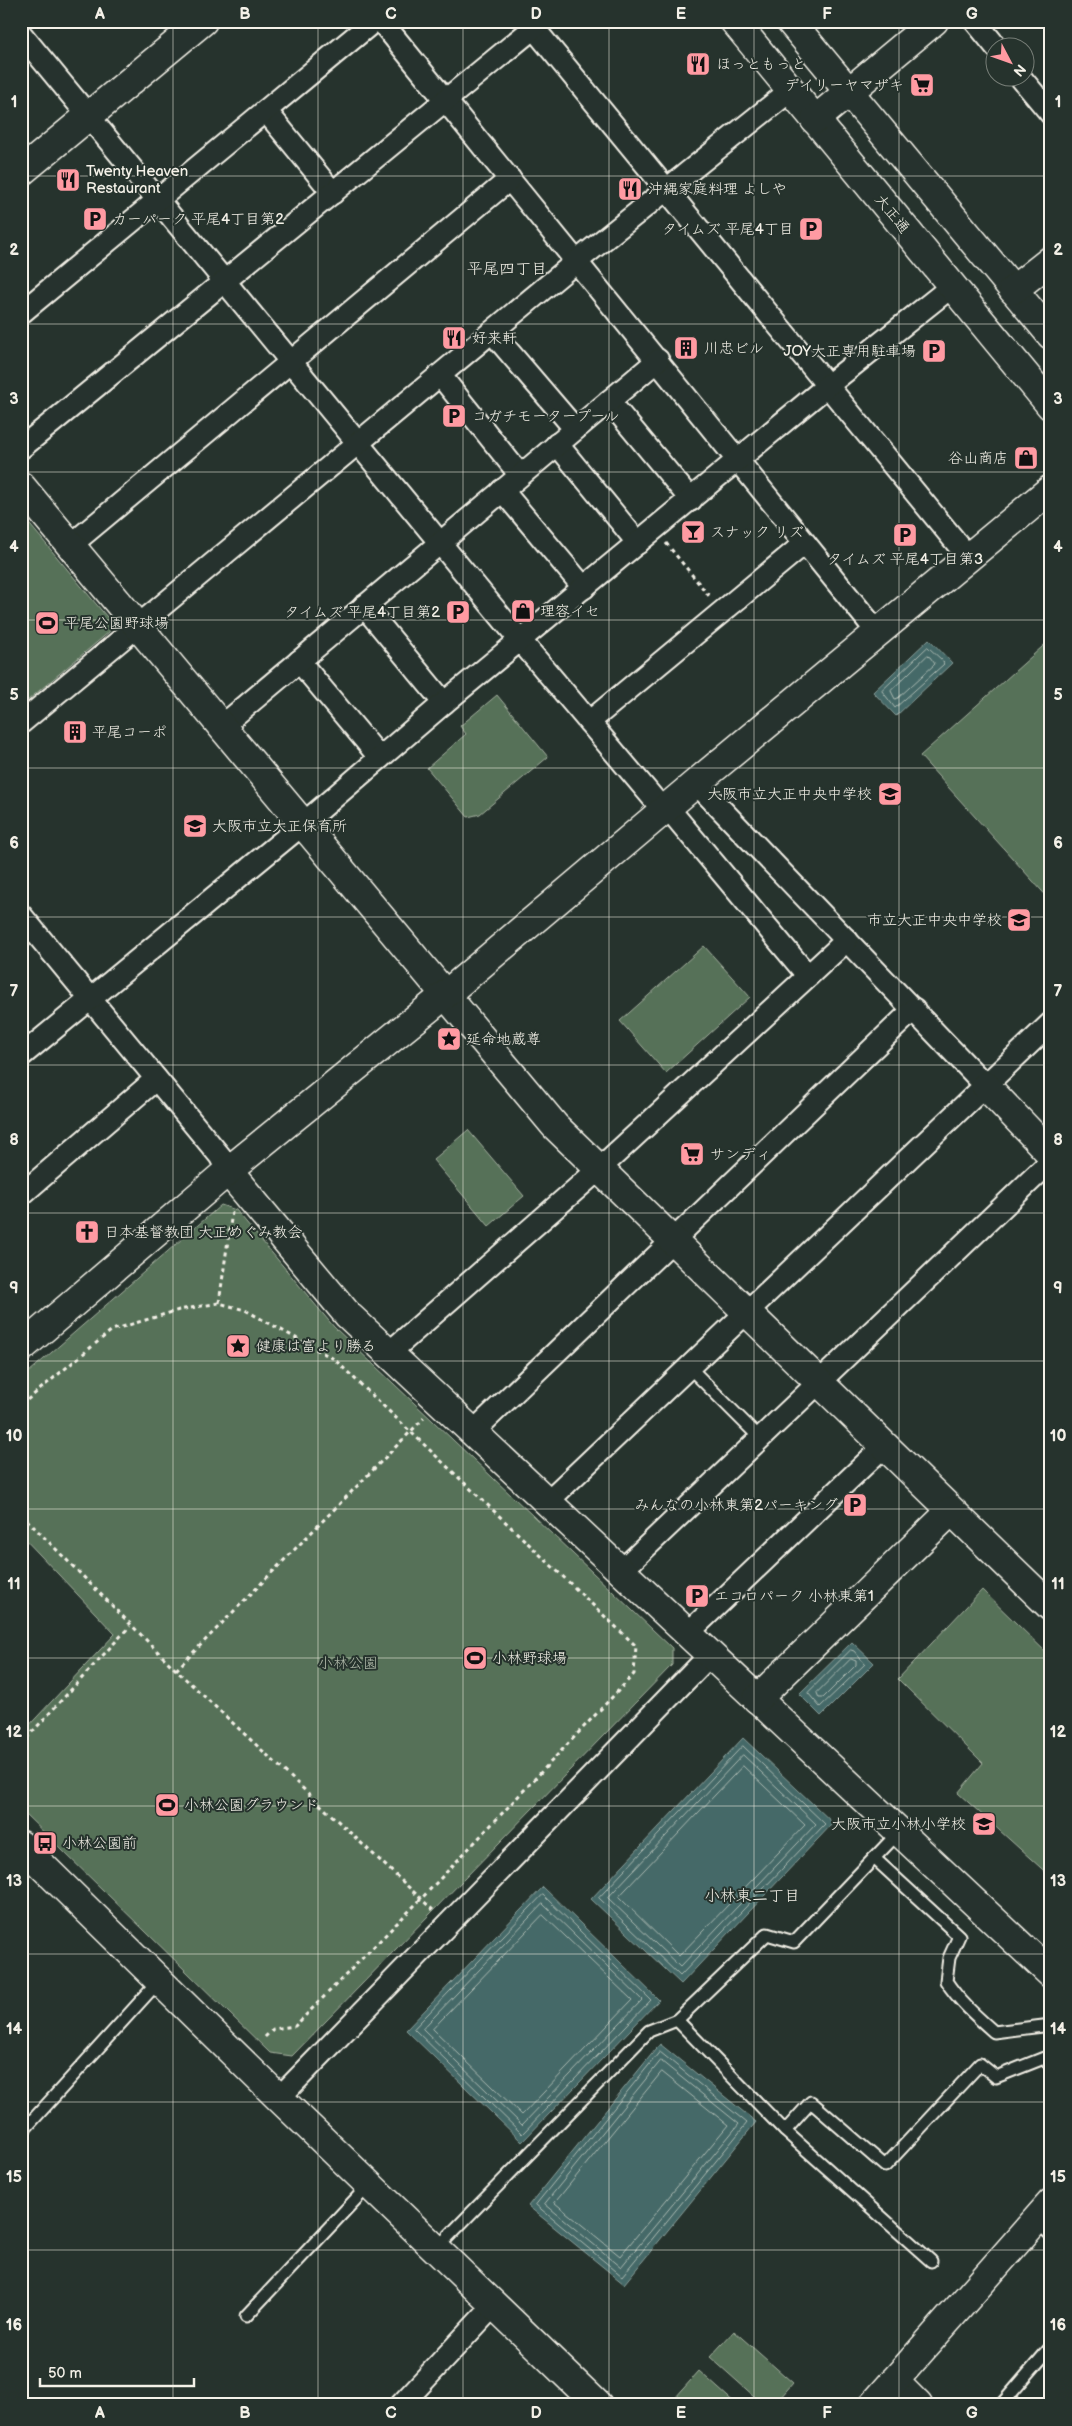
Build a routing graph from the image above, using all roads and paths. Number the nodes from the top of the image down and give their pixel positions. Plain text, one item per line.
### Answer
1 (31, 21) edge
2 (203, 21) edge
3 (374, 21) edge
4 (381, 21) edge
5 (734, 21) edge
6 (790, 21) edge
7 (934, 21) edge
8 (976, 21) edge
9 (534, 24) edge
10 (21, 30) edge
11 (21, 34) edge
12 (989, 38) edge
13 (1029, 88) edge
14 (791, 90) junction
15 (849, 91) junction
16 (446, 100) junction
17 (266, 111) junction
18 (1051, 114) edge
19 (90, 116) junction
20 (815, 120) junction
21 (21, 172) edge
22 (510, 179) junction
23 (667, 190) junction
24 (333, 193) junction
25 (159, 200) junction
26 (1051, 260) edge
27 (576, 261) junction
28 (225, 281) junction
29 (951, 287) junction
30 (1014, 290) junction
31 (21, 314) edge
32 (492, 332) junction
33 (1051, 335) edge
34 (658, 360) junction
35 (292, 363) junction
36 (440, 375) junction
37 (828, 386) junction
38 (609, 401) junction
39 (1051, 406) edge
40 (575, 429) junction
41 (357, 443) junction
42 (557, 444) junction
43 (21, 448) edge
44 (739, 460) junction
45 (520, 475) junction
46 (21, 486) edge
47 (1051, 488) edge
48 (502, 490) junction
49 (691, 500) junction
50 (655, 529) junction
51 (439, 542) junction
52 (638, 543) junction
53 (805, 543) junction
54 (71, 545) junction
55 (969, 558) junction
56 (584, 588) junction
57 (710, 598) dead end
58 (364, 606) junction
59 (138, 626) junction
60 (878, 632) junction
61 (520, 640) junction
62 (299, 661) junction
63 (444, 702) junction
64 (589, 722) junction
65 (21, 723) edge
66 (222, 726) junction
67 (380, 758) junction
68 (696, 783) junction
69 (664, 811) junction
70 (303, 824) junction
71 (21, 915) edge
72 (847, 940) junction
73 (808, 976) junction
74 (445, 995) junction
75 (90, 998) junction
76 (914, 1009) junction
77 (1051, 1023) edge
78 (21, 1056) edge
79 (156, 1080) junction
80 (986, 1086) junction
81 (1051, 1154) edge
82 (1051, 1161) edge
83 (598, 1170) junction
84 (228, 1171) junction
85 (21, 1195) edge
86 (232, 1208) dead end
87 (672, 1241) junction
88 (219, 1303) junction
89 (746, 1313) junction
90 (25, 1337) edge
91 (389, 1353) junction
92 (689, 1367) junction
93 (818, 1382) junction
94 (440, 1401) junction
95 (21, 1406) edge
96 (473, 1432) junction
97 (409, 1433) junction
98 (760, 1438) junction
99 (884, 1446) junction
100 (547, 1502) junction
101 (951, 1511) junction
102 (21, 1514) edge
103 (621, 1571) junction
104 (1051, 1607) edge
105 (130, 1626) junction
106 (687, 1634) junction
107 (710, 1655) junction
108 (176, 1670) junction
109 (757, 1699) junction
110 (21, 1744) edge
111 (900, 1832) junction
112 (21, 1845) edge
113 (874, 1858) junction
114 (421, 1899) junction
115 (447, 1925) junction
116 (1051, 1974) edge
117 (160, 1980) junction
118 (677, 2020) junction
119 (1051, 2025) edge
120 (264, 2038) dead end
121 (1051, 2064) edge
122 (279, 2098) junction
123 (785, 2131) junction
124 (21, 2133) edge
125 (369, 2184) junction
126 (1046, 2219) edge
127 (436, 2250) junction
128 (931, 2261) dead end
129 (494, 2305) junction
130 (246, 2316) dead end
131 (1051, 2347) edge
132 (894, 2381) junction
133 (401, 2405) edge
134 (598, 2405) edge
135 (873, 2405) edge
136 (918, 2405) edge
137 (1001, 2405) edge

1 - 10 street
2 - 19 street
3 - 17 street
4 - 16 street
5 - 14 street, 大正通
6 - 15 street
7 - 15 street
8 - 12 street
9 - 16 street
9 - 23 street
11 - 19 street
13 - 18 street
14 - 20 street, 大正通
14 - 23 street
15 - 20 street
15 - 30 street
16 - 22 street
16 - 24 street
17 - 24 street
17 - 25 street
19 - 21 street
19 - 25 street
20 - 29 street, 大正通
22 - 27 street
22 - 35 street
23 - 27 street
23 - 37 street
24 - 28 street
25 - 28 street
25 - 31 street
26 - 30 street
27 - 32 street
27 - 34 street
28 - 35 street
28 - 43 street
29 - 37 street
29 - 39 street, 大正通
30 - 33 street
32 - 36 street
32 - 40 street
34 - 38 street
34 - 44 street
35 - 41 street
35 - 54 street
36 - 41 street
36 - 45 street
37 - 44 street
37 - 55 street
38 - 40 street
38 - 49 street
40 - 42 street
41 - 51 street
41 - 59 street
42 - 45 street
42 - 52 street
44 - 49 street
44 - 53 street
45 - 48 street
46 - 54 street
47 - 55 street
48 - 51 street
48 - 56 street
49 - 50 street
50 - 52 street
50 - 57 path
51 - 58 street
51 - 61 street
52 - 56 street
53 - 60 street
53 - 64 street
54 - 59 street
55 - 60 street
56 - 61 street
58 - 62 street
58 - 63 street
59 - 65 street
59 - 66 street
60 - 68 street
61 - 63 street
61 - 64 street
62 - 66 street
62 - 67 street
63 - 67 street
64 - 69 street
66 - 70 street
67 - 70 street
68 - 69 street
68 - 72 street
69 - 73 street
69 - 74 street
70 - 74 street
70 - 75 street
71 - 75 street
72 - 73 street
72 - 76 street
73 - 83 street
74 - 83 street
74 - 84 street
75 - 78 street
75 - 79 street
76 - 80 street
76 - 87 street
77 - 80 street
79 - 84 street
79 - 85 street
80 - 81 street
80 - 89 street
82 - 93 street
83 - 87 street
83 - 91 street
84 - 90 street
84 - 91 street
86 - 88 path
87 - 89 street
87 - 96 street
88 - 95 path
88 - 97 path
89 - 92 street
89 - 93 street
91 - 94 street
92 - 98 lane
92 - 100 street
93 - 98 street
93 - 99 street
94 - 96 street
94 - 97 path
96 - 100 street
97 - 108 path
97 - 114 path
98 - 103 street
99 - 101 street
99 - 106 street
100 - 103 street
101 - 104 street
101 - 109 street
102 - 105 path
103 - 106 street
105 - 108 path
105 - 110 path
106 - 107 street
107 - 109 street
107 - 115 street
108 - 114 path
109 - 111 street
111 - 113 lane
111 - 116 street
112 - 117 street
113 - 118 lane
113 - 119 lane
114 - 115 path
114 - 120 path
115 - 122 street
117 - 122 street
117 - 124 lane
118 - 123 lane
118 - 127 lane
121 - 123 lane
122 - 125 street
123 - 128 lane
125 - 127 street
125 - 130 lane
126 - 132 street
127 - 129 street
129 - 133 street
129 - 134 street
131 - 137 lane
132 - 135 street
132 - 136 street

